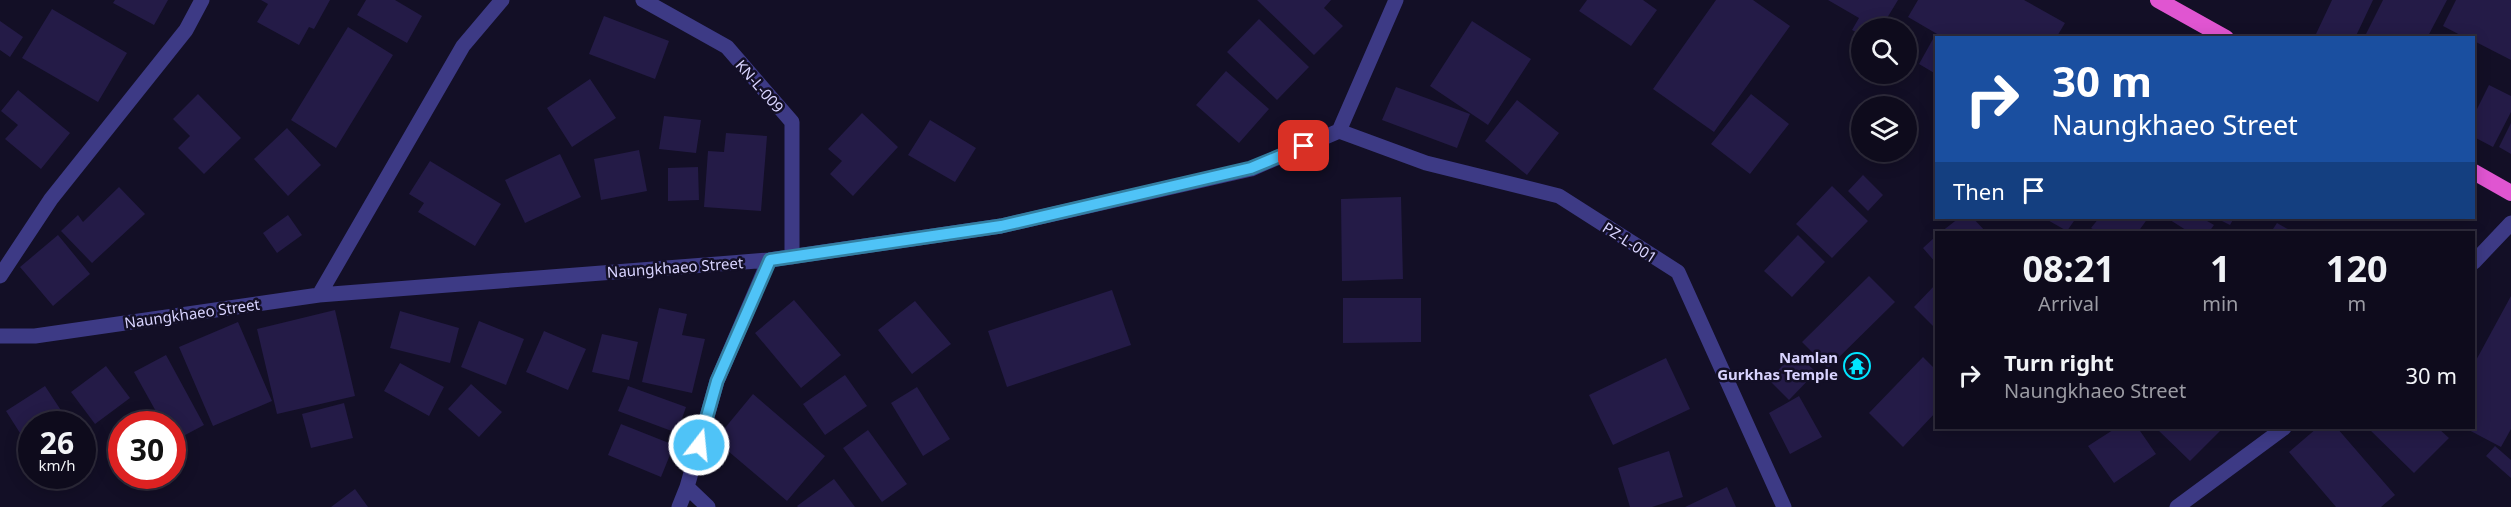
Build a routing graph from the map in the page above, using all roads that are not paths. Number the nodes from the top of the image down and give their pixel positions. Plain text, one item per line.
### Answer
1 (202, 0) edge
2 (502, 0) edge
3 (643, 0) edge
4 (1396, 0) edge
5 (2158, 0) edge
6 (2222, 36) edge
7 (1339, 131) junction
8 (2475, 173) edge
9 (2511, 193) edge
10 (2511, 223) edge
11 (792, 257) junction
12 (770, 260) junction
13 (2475, 261) edge
14 (0, 276) edge
15 (319, 295) junction
16 (0, 336) edge
17 (2283, 429) edge
18 (687, 487) junction
19 (679, 507) edge
20 (708, 507) edge
21 (1784, 507) edge
22 (2177, 507) edge

1 - 14 street
2 - 15 street
3 - 11 street, KN-L-009
4 - 7 street
5 - 6 highway
7 - 11 street, Naungkhaeo Street
7 - 21 street, PZ-L-001
8 - 9 highway
10 - 13 street
11 - 12 street, Naungkhaeo Street
12 - 15 street, Naungkhaeo Street
12 - 18 street
15 - 16 street, Naungkhaeo Street
17 - 22 street
18 - 19 street
18 - 20 street

